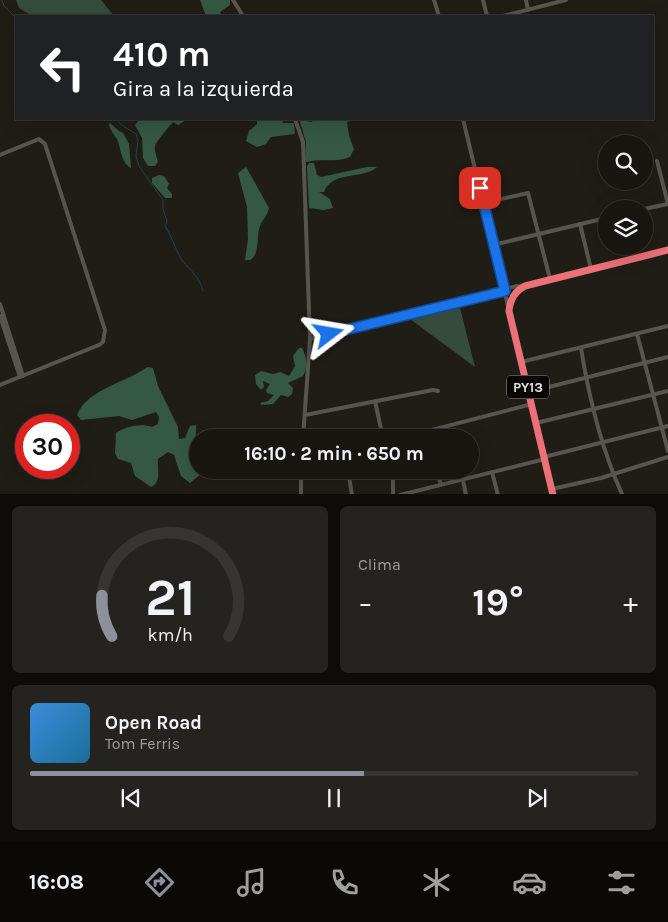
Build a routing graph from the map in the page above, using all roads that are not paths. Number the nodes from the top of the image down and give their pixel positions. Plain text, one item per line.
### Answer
1 (233, 0) edge
2 (434, 0) edge
3 (482, 0) edge
4 (526, 0) edge
5 (566, 0) edge
6 (528, 10) junction
7 (241, 15) edge
8 (439, 15) edge
9 (487, 15) edge
10 (507, 15) edge
11 (295, 120) edge
12 (463, 120) edge
13 (0, 155) edge
14 (657, 161) dead end
15 (483, 203) junction
16 (668, 204) edge
17 (653, 207) edge
18 (598, 220) edge
19 (580, 224) junction
20 (538, 234) junction
21 (494, 245) junction
22 (668, 250) edge
23 (591, 269) junction
24 (550, 279) junction
25 (522, 287) junction
26 (505, 291) junction
27 (0, 304) edge
28 (509, 310) junction
29 (0, 316) edge
30 (668, 326) edge
31 (637, 334) junction
32 (310, 339) junction
33 (581, 348) junction
34 (668, 357) edge
35 (522, 362) junction
36 (645, 363) junction
37 (21, 376) junction
38 (586, 378) junction
39 (0, 385) edge
40 (437, 385) dead end
41 (432, 390) junction
42 (438, 391) dead end
43 (668, 391) edge
44 (529, 392) junction
45 (653, 395) junction
46 (375, 401) junction
47 (532, 404) junction
48 (593, 410) junction
49 (305, 415) junction
50 (536, 423) junction
51 (668, 426) edge
52 (662, 428) junction
53 (304, 429) edge
54 (381, 429) edge
55 (434, 429) edge
56 (602, 442) junction
57 (668, 451) edge
58 (668, 457) edge
59 (544, 458) junction
60 (492, 472) junction
61 (613, 473) junction
62 (301, 479) edge
63 (350, 479) edge
64 (393, 479) edge
65 (440, 479) edge
66 (463, 480) junction
67 (441, 485) junction
68 (553, 492) edge
69 (301, 494) edge
70 (352, 494) edge
71 (393, 494) edge
72 (400, 494) edge
73 (466, 494) edge
74 (498, 494) edge
75 (622, 494) edge

1 - 7 street
2 - 8 street
3 - 9 street
4 - 6 street
5 - 6 street
6 - 10 street
11 - 32 street
12 - 15 street
13 - 37 street
14 - 16 street
15 - 20 street
15 - 21 street
16 - 17 street
18 - 19 street
19 - 20 street
19 - 23 street
20 - 21 street
20 - 24 street
21 - 26 street
22 - 23 highway
23 - 24 highway
24 - 25 highway
25 - 26 street
25 - 28 highway
26 - 28 street
26 - 32 street
27 - 37 street
28 - 35 highway, PY13
29 - 37 street
30 - 31 street
31 - 33 street
31 - 36 street
32 - 49 street
33 - 35 street
33 - 38 street
34 - 36 street
35 - 44 highway, PY13
36 - 38 street
36 - 45 street
37 - 39 street
38 - 44 street
38 - 48 street
40 - 41 street
41 - 42 street
41 - 46 street
43 - 45 street
44 - 47 highway, PY13
45 - 48 street
45 - 52 street
46 - 49 street
46 - 54 street
47 - 50 highway, PY13
47 - 55 street
48 - 50 street
48 - 56 street
49 - 53 street
50 - 59 highway, PY13
51 - 52 street
52 - 56 street
52 - 57 street
56 - 59 street
56 - 61 street
58 - 61 street
59 - 60 street
59 - 68 highway, PY13
60 - 66 street
60 - 74 street
61 - 68 street
61 - 75 street
62 - 69 street
63 - 70 street
64 - 71 street
65 - 67 street
66 - 67 street
66 - 73 street
67 - 72 street

